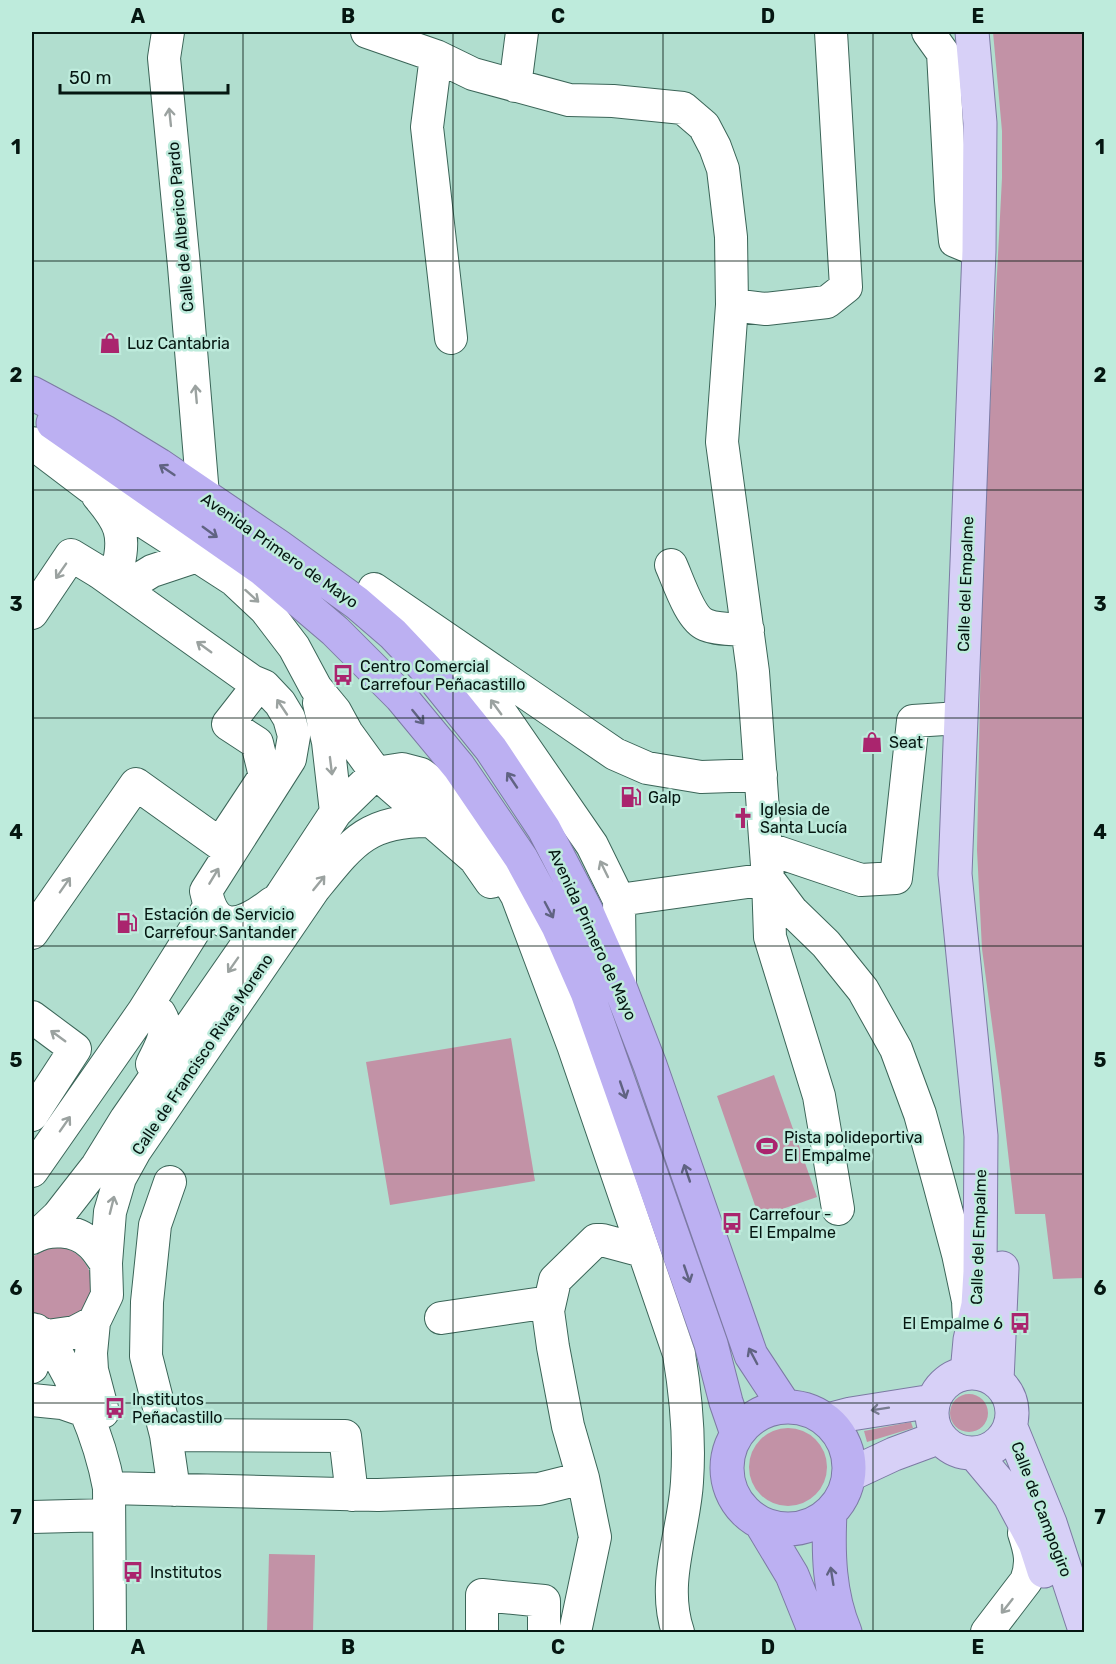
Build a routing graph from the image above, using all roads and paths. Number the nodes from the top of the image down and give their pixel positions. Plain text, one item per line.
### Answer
1 (168, 32) edge
2 (367, 32) edge
3 (522, 32) edge
4 (831, 32) edge
5 (928, 32) edge
6 (972, 32) edge
7 (436, 56) junction
8 (515, 86) junction
9 (980, 251) junction
10 (732, 305) junction
11 (451, 338) dead end
12 (32, 377) edge
13 (32, 393) edge
14 (37, 421) edge
15 (105, 432) junction
16 (100, 475) junction
17 (203, 495) junction
18 (197, 556) junction
19 (671, 565) dead end
20 (111, 580) junction
21 (374, 589) dead end
22 (32, 613) edge
23 (748, 630) junction
24 (393, 634) junction
25 (252, 681) junction
26 (316, 688) junction
27 (960, 718) junction
28 (375, 773) junction
29 (762, 775) junction
30 (336, 812) junction
31 (431, 820) junction
32 (766, 848) junction
33 (768, 879) junction
34 (282, 894) junction
35 (619, 900) junction
36 (209, 908) junction
37 (32, 933) edge
38 (538, 953) junction
39 (620, 987) junction
40 (143, 1012) junction
41 (32, 1017) edge
42 (32, 1115) edge
43 (126, 1119) junction
44 (981, 1136) junction
45 (32, 1172) edge
46 (170, 1182) dead end
47 (622, 1187) junction
48 (838, 1209) dead end
49 (36, 1235) edge
50 (602, 1240) junction
51 (643, 1251) junction
52 (106, 1263) junction
53 (969, 1263) junction
54 (550, 1302) junction
55 (441, 1318) dead end
56 (94, 1322) junction
57 (38, 1332) edge
58 (984, 1343) junction
59 (32, 1367) edge
60 (982, 1377) junction
61 (67, 1394) edge
62 (933, 1401) junction
63 (784, 1405) junction
64 (828, 1420) junction
65 (1010, 1425) junction
66 (737, 1434) junction
67 (166, 1435) junction
68 (940, 1437) junction
69 (974, 1453) junction
70 (849, 1475) junction
71 (583, 1478) junction
72 (108, 1489) junction
73 (174, 1490) junction
74 (352, 1495) junction
75 (1010, 1496) junction
76 (830, 1513) junction
77 (32, 1517) edge
78 (762, 1525) junction
79 (588, 1569) junction
80 (544, 1601) junction
81 (1084, 1627) edge
82 (110, 1632) edge
83 (482, 1632) edge
84 (544, 1632) edge
85 (575, 1632) edge
86 (678, 1632) edge
87 (815, 1632) edge
88 (845, 1632) edge
89 (987, 1632) edge
90 (1062, 1632) edge

17 -> 1 street, Calle de Alberico Pardo
2 - 7 street
3 - 8 street
4 - 10 street
5 - 9 street
6 - 9 main road, Calle del Empalme
7 - 8 street
7 - 11 street
8 - 10 street
9 - 27 main road, Calle del Empalme
10 - 23 street
12 - 15 highway
13 - 15 highway, Avenida Primero de Mayo
14 - 16 highway, Avenida Primero de Mayo
17 -> 15 highway, Avenida Primero de Mayo
16 - 18 street, Avenida Primero de Mayo
16 - 20 street
16 -> 66 highway, Avenida Primero de Mayo
17 - 24 highway, Avenida Primero de Mayo
18 - 20 street
18 -> 26 street, Avenida Primero de Mayo
19 - 23 street
20 -> 22 street
25 -> 20 street
21 - 29 street
23 - 29 street
35 -> 24 street
39 -> 24 highway, Avenida Primero de Mayo
36 -> 25 street
37 -> 25 street
26 - 28 street, Avenida Primero de Mayo
26 -> 30 street, Avenida Primero de Mayo
27 - 32 street
27 - 44 main road, Calle del Empalme
28 - 30 street, Calle de Francisco Rivas Moreno
28 - 31 street, Avenida Primero de Mayo
28 - 38 street, Avenida Primero de Mayo
29 - 32 street
30 - 34 street, Calle de Francisco Rivas Moreno
31 - 38 street, Avenida Primero de Mayo
52 -> 31 street, Calle de Francisco Rivas Moreno
32 - 33 street
33 - 35 street
33 - 48 street
33 - 53 street
34 - 36 street
34 -> 43 street, Calle de Francisco Rivas Moreno
35 - 39 street
36 - 40 street
38 - 47 street, Avenida Primero de Mayo
63 -> 39 highway, Avenida Primero de Mayo
40 - 43 street
45 -> 40 street
42 -> 41 street
43 - 49 street, Calle de Francisco Rivas Moreno
44 - 53 main road, Calle del Empalme
44 - 58 main road, Calle del Empalme
46 - 67 street
47 - 50 street
47 - 51 street, Avenida Primero de Mayo
49 - 52 street
50 - 51 street
50 - 54 street
51 - 86 street, Avenida Primero de Mayo
52 - 56 street, Calle de Francisco Rivas Moreno
53 - 58 main road, Calle del Empalme
54 - 55 street
54 - 71 street
56 - 57 street
56 - 61 street
57 - 59 street
57 - 61 street
58 - 60 main road, Calle del Empalme
60 - 62 main road
60 - 65 main road
61 - 72 street
61 - 72 street
62 -> 64 main road
62 - 68 main road
63 - 64 highway
63 - 66 highway
64 - 70 highway
65 - 69 main road
65 - 81 main road, Calle de Campogiro
66 - 78 highway
67 - 73 street
67 - 74 street
68 - 69 main road
68 - 70 main road
69 - 75 main road, Calle de Campogiro
70 - 76 highway
71 - 74 street
71 - 79 street
72 - 73 street
72 - 77 street
72 - 82 street
73 - 74 street
75 -> 89 street
75 - 90 main road, Calle de Campogiro
76 - 78 highway
88 -> 76 highway
78 - 87 highway
79 - 80 street
79 - 85 street
80 - 83 street
80 - 84 street

